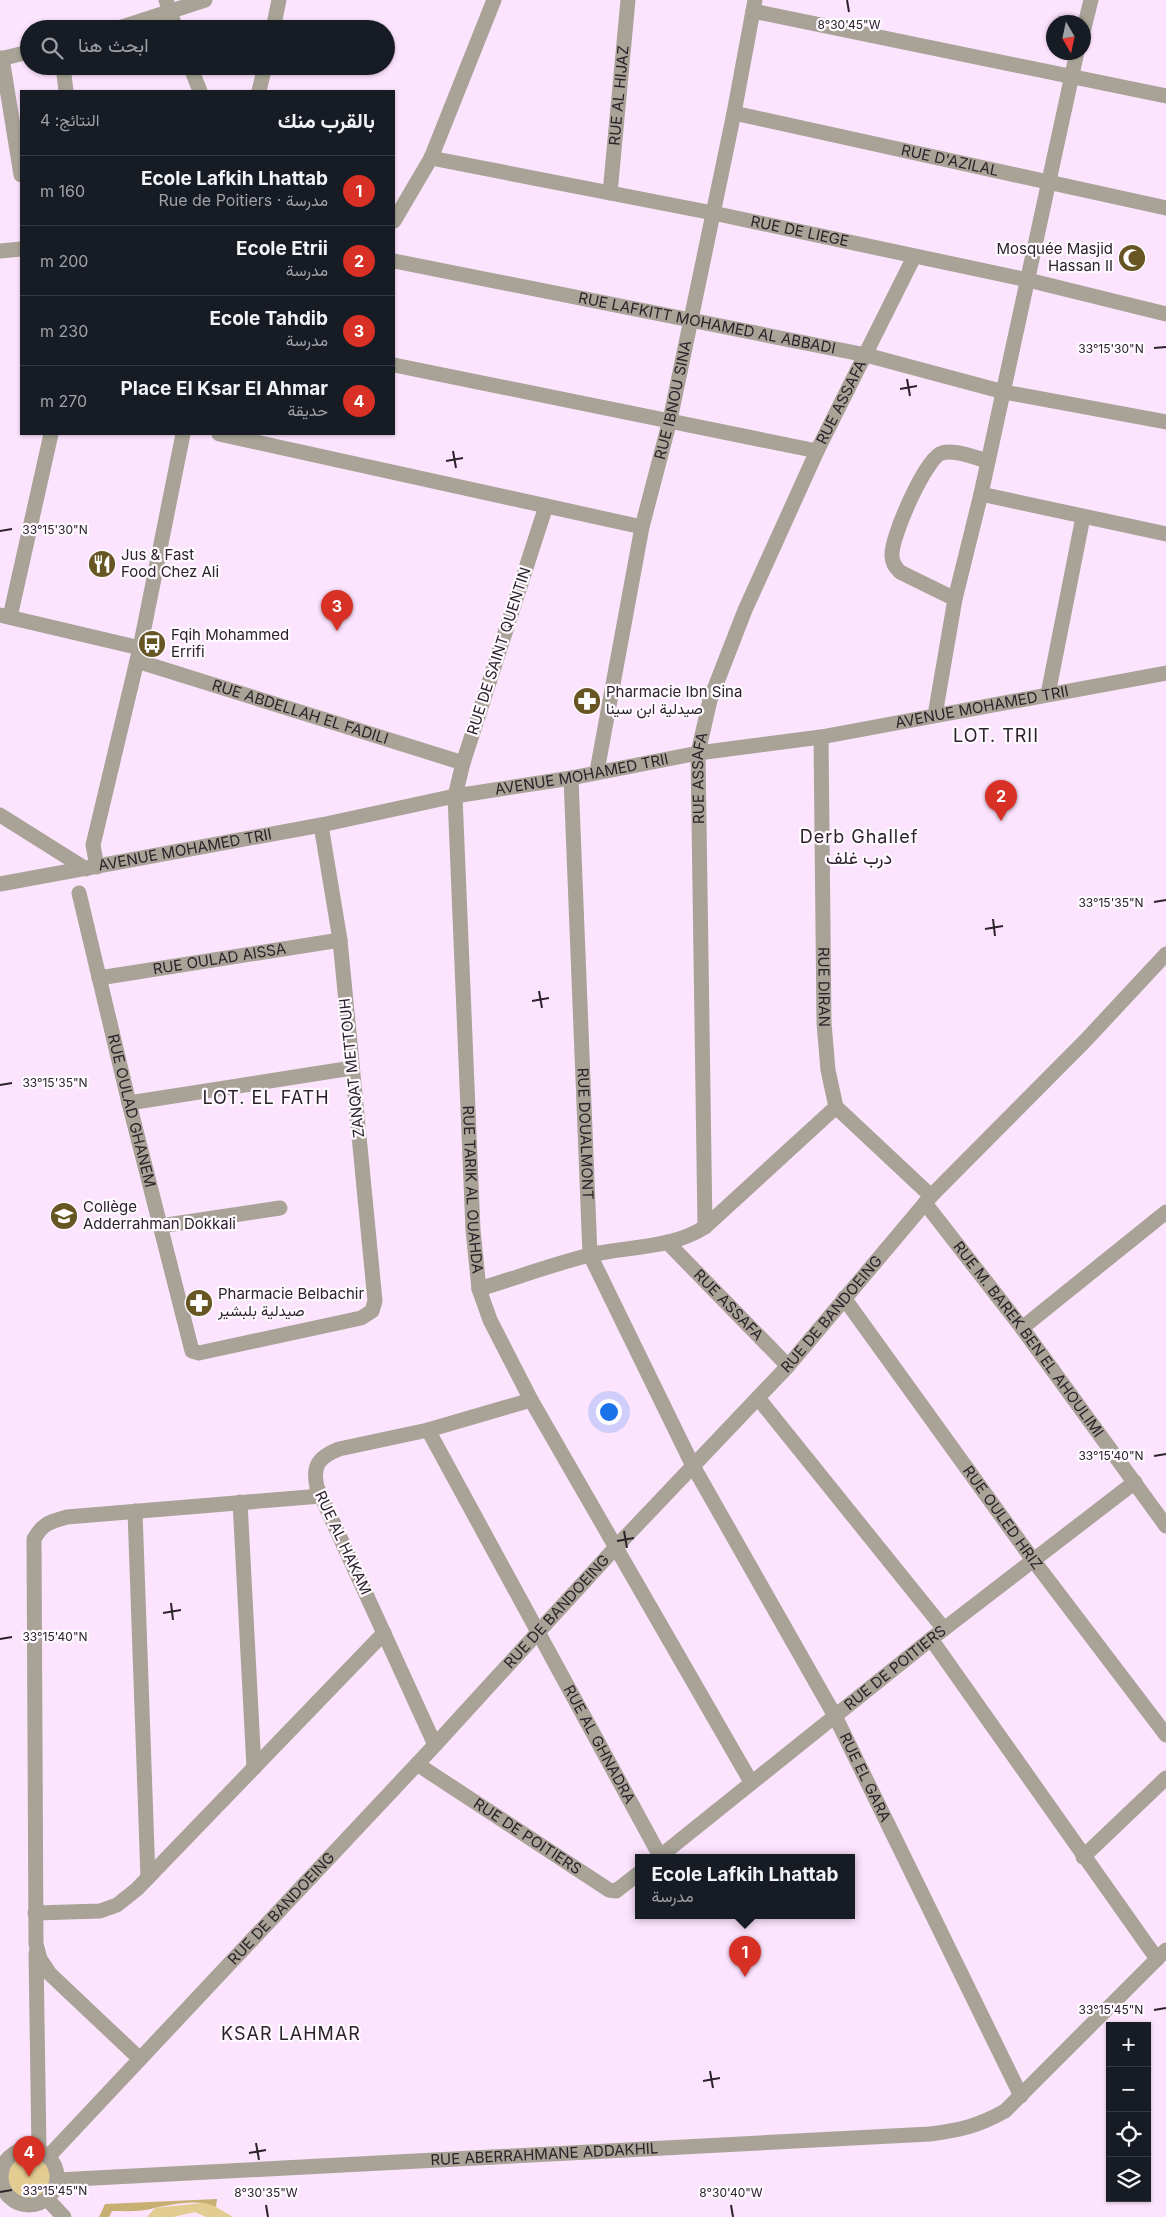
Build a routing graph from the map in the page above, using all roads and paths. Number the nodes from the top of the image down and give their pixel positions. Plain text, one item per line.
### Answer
1 (205, 0) edge
2 (279, 0) edge
3 (494, 0) edge
4 (628, 0) edge
5 (1091, 0) edge
6 (168, 6) edge
7 (754, 6) edge
8 (1087, 15) edge
9 (136, 20) edge
10 (173, 20) edge
11 (275, 20) edge
12 (20, 54) edge
13 (1, 59) edge
14 (1075, 60) edge
15 (64, 75) edge
16 (194, 75) edge
17 (263, 75) edge
18 (1070, 76) junction
19 (66, 90) edge
20 (200, 90) edge
21 (259, 90) edge
22 (1166, 96) edge
23 (734, 113) junction
24 (431, 158) junction
25 (20, 169) edge
26 (1048, 183) junction
27 (610, 192) junction
28 (1166, 208) edge
29 (713, 213) junction
30 (395, 219) edge
31 (20, 249) edge
32 (0, 251) edge
33 (914, 257) junction
34 (395, 260) edge
35 (1028, 280) junction
36 (1166, 314) edge
37 (691, 320) junction
38 (866, 355) junction
39 (395, 365) edge
40 (1004, 392) junction
41 (670, 420) junction
42 (1166, 422) edge
43 (51, 435) edge
44 (183, 435) edge
45 (228, 435) edge
46 (256, 438) edge
47 (817, 451) junction
48 (988, 461) junction
49 (981, 494) junction
50 (546, 506) junction
51 (1083, 517) junction
52 (642, 527) junction
53 (1166, 534) edge
54 (955, 599) junction
55 (5, 616) edge
56 (139, 655) junction
57 (1166, 673) edge
58 (1048, 694) junction
59 (935, 715) junction
60 (821, 737) junction
61 (698, 753) junction
62 (463, 763) junction
63 (597, 771) junction
64 (571, 778) junction
65 (455, 796) junction
66 (0, 815) edge
67 (321, 826) junction
68 (92, 868) junction
69 (0, 884) edge
70 (79, 893) dead end
71 (340, 940) junction
72 (1166, 954) edge
73 (99, 978) junction
74 (352, 1068) junction
75 (129, 1104) junction
76 (836, 1107) junction
77 (928, 1199) junction
78 (280, 1208) dead end
79 (1166, 1212) edge
80 (160, 1226) junction
81 (705, 1227) junction
82 (667, 1242) junction
83 (590, 1255) junction
84 (479, 1289) junction
85 (844, 1298) junction
86 (372, 1311) joint
87 (1022, 1328) junction
88 (788, 1366) junction
89 (758, 1398) junction
90 (531, 1400) junction
91 (428, 1430) junction
92 (694, 1466) junction
93 (1135, 1482) junction
94 (321, 1496) junction
95 (240, 1502) junction
96 (135, 1511) junction
97 (1166, 1526) edge
98 (616, 1547) junction
99 (1033, 1560) junction
100 (944, 1629) junction
101 (537, 1632) junction
102 (384, 1633) junction
103 (931, 1639) junction
104 (835, 1716) junction
105 (1166, 1735) edge
106 (435, 1745) junction
107 (417, 1764) junction
108 (254, 1768) junction
109 (1166, 1778) edge
110 (750, 1782) junction
111 (657, 1854) edge
112 (663, 1854) edge
113 (1083, 1857) junction
114 (635, 1876) edge
115 (148, 1878) junction
116 (36, 1913) junction
117 (36, 1944) junction
118 (1162, 1954) edge
119 (140, 2059) junction
120 (1021, 2096) junction
121 (4, 2153) edge
122 (43, 2154) junction
123 (57, 2180) junction
124 (4, 2198) edge
125 (38, 2207) edge
126 (64, 2217) edge

1 - 6 street
2 - 11 street
3 - 24 street
4 - 27 street, RUE AL HIJAZ
5 - 8 street
6 - 9 street
6 - 10 street
7 - 18 street
7 - 23 street, RUE IBNOU SINA
12 - 13 street
13 - 25 street
14 - 18 street
15 - 19 street
16 - 20 street
17 - 21 street
18 - 22 street
18 - 26 street
23 - 26 street, RUE D'AZILAL
23 - 29 street, RUE IBNOU SINA
24 - 27 street, RUE DE LIEGE
24 - 30 street
26 - 28 street, RUE D'AZILAL
26 - 35 street
27 - 29 street, RUE DE LIEGE
29 - 33 street, RUE DE LIEGE
29 - 37 street, RUE IBNOU SINA
31 - 32 street
33 - 35 street, RUE DE LIEGE
33 - 38 street, RUE ASSAFA
34 - 37 street, RUE LAFKITT MOHAMED AL ABBADI
35 - 36 street, RUE DE LIEGE
35 - 40 street
37 - 38 street, RUE LAFKITT MOHAMED AL ABBADI
37 - 41 street, RUE IBNOU SINA
38 - 40 street, RUE LAFKITT MOHAMED AL ABBADI
38 - 47 street, RUE ASSAFA
39 - 41 street
40 - 42 street, RUE LAFKITT MOHAMED AL ABBADI
40 - 48 street
41 - 47 street
41 - 52 street, RUE IBNOU SINA
43 - 55 street
44 - 56 street
45 - 46 street
46 - 50 street
47 - 61 street, RUE ASSAFA
48 - 49 street
48 - 54 street
49 - 51 street
49 - 54 street
50 - 52 street
50 - 62 street, RUE DE SAINT QUENTIN
51 - 53 street
51 - 58 street
52 - 63 street, RUE IBNOU SINA
54 - 59 street
55 - 56 street, RUE ABDELLAH EL FADILI
56 - 62 street, RUE ABDELLAH EL FADILI
56 - 68 street
57 - 58 street, AVENUE MOHAMED TRII
58 - 59 street, AVENUE MOHAMED TRII
59 - 60 street, AVENUE MOHAMED TRII
60 - 61 street, AVENUE MOHAMED TRII
60 - 76 street, RUE DIRAN
61 - 63 street, AVENUE MOHAMED TRII
61 - 81 street, RUE ASSAFA
62 - 65 street, RUE DE SAINT QUENTIN
63 - 64 street, AVENUE MOHAMED TRII
64 - 65 street, AVENUE MOHAMED TRII
64 - 83 street, RUE DOUALMONT
65 - 67 street, AVENUE MOHAMED TRII
65 - 84 street, RUE TARIK AL OUAHDA
66 - 68 street
67 - 68 street, AVENUE MOHAMED TRII
67 - 71 street, ZANQAT METTOUH
68 - 69 street, AVENUE MOHAMED TRII
70 - 73 street, RUE OULAD GHANEM
71 - 73 street, RUE OULAD AISSA
71 - 74 street, ZANQAT METTOUH
72 - 77 street, RUE DE BANDOEING
73 - 75 street, RUE OULAD GHANEM
74 - 75 street
74 - 86 street, ZANQAT METTOUH
75 - 80 street, RUE OULAD GHANEM
76 - 77 street
76 - 81 street
77 - 85 street, RUE DE BANDOEING
77 - 87 street, RUE M. BAREK BEN EL AHOULIMI
78 - 80 street
79 - 87 street
80 - 86 street, RUE OULAD GHANEM
81 - 82 street
82 - 83 street
82 - 88 street, RUE ASSAFA
83 - 84 street
83 - 92 street, RUE DOUALMONT
84 - 90 street, RUE TARIK AL OUAHDA
85 - 88 street, RUE DE BANDOEING
85 - 99 street, RUE OULED HRIZ
87 - 93 street, RUE M. BAREK BEN EL AHOULIMI
88 - 89 street, RUE DE BANDOEING
89 - 92 street, RUE DE BANDOEING
89 - 100 street
90 - 91 street, RUE AL HAKAM
90 - 98 street, RUE TARIK AL OUAHDA
91 - 94 street, RUE AL HAKAM
91 - 101 street, RUE AL GHNADRA
92 - 98 street, RUE DE BANDOEING
92 - 104 street, RUE EL GARA
93 - 97 street, RUE M. BAREK BEN EL AHOULIMI
93 - 99 street, RUE DE POITIERS
94 - 95 street
94 - 102 street, RUE AL HAKAM
95 - 96 street
95 - 108 street
96 - 115 street
96 - 116 street
98 - 101 street, RUE DE BANDOEING
98 - 110 street, RUE TARIK AL OUAHDA
99 - 100 street, RUE DE POITIERS
99 - 105 street, RUE OULED HRIZ
100 - 103 street, RUE DE POITIERS
101 - 106 street, RUE DE BANDOEING
101 - 111 street, RUE AL GHNADRA
102 - 106 street, RUE AL HAKAM
102 - 108 street
103 - 104 street, RUE DE POITIERS
103 - 113 street
104 - 110 street, RUE DE POITIERS
104 - 120 street, RUE EL GARA
106 - 107 street, RUE DE BANDOEING
107 - 114 street, RUE DE POITIERS
107 - 119 street, RUE DE BANDOEING
108 - 115 street
109 - 113 street
110 - 112 street, RUE DE POITIERS
113 - 118 street
115 - 116 street
116 - 117 street
117 - 119 street
117 - 122 street
118 - 120 street, RUE ABERRAHMANE ADDAKHIL
119 - 122 street, RUE DE BANDOEING
120 - 123 street, RUE ABERRAHMANE ADDAKHIL
121 - 122 street
121 - 124 street
122 - 123 street
123 - 125 street
124 - 125 street
125 - 126 street

